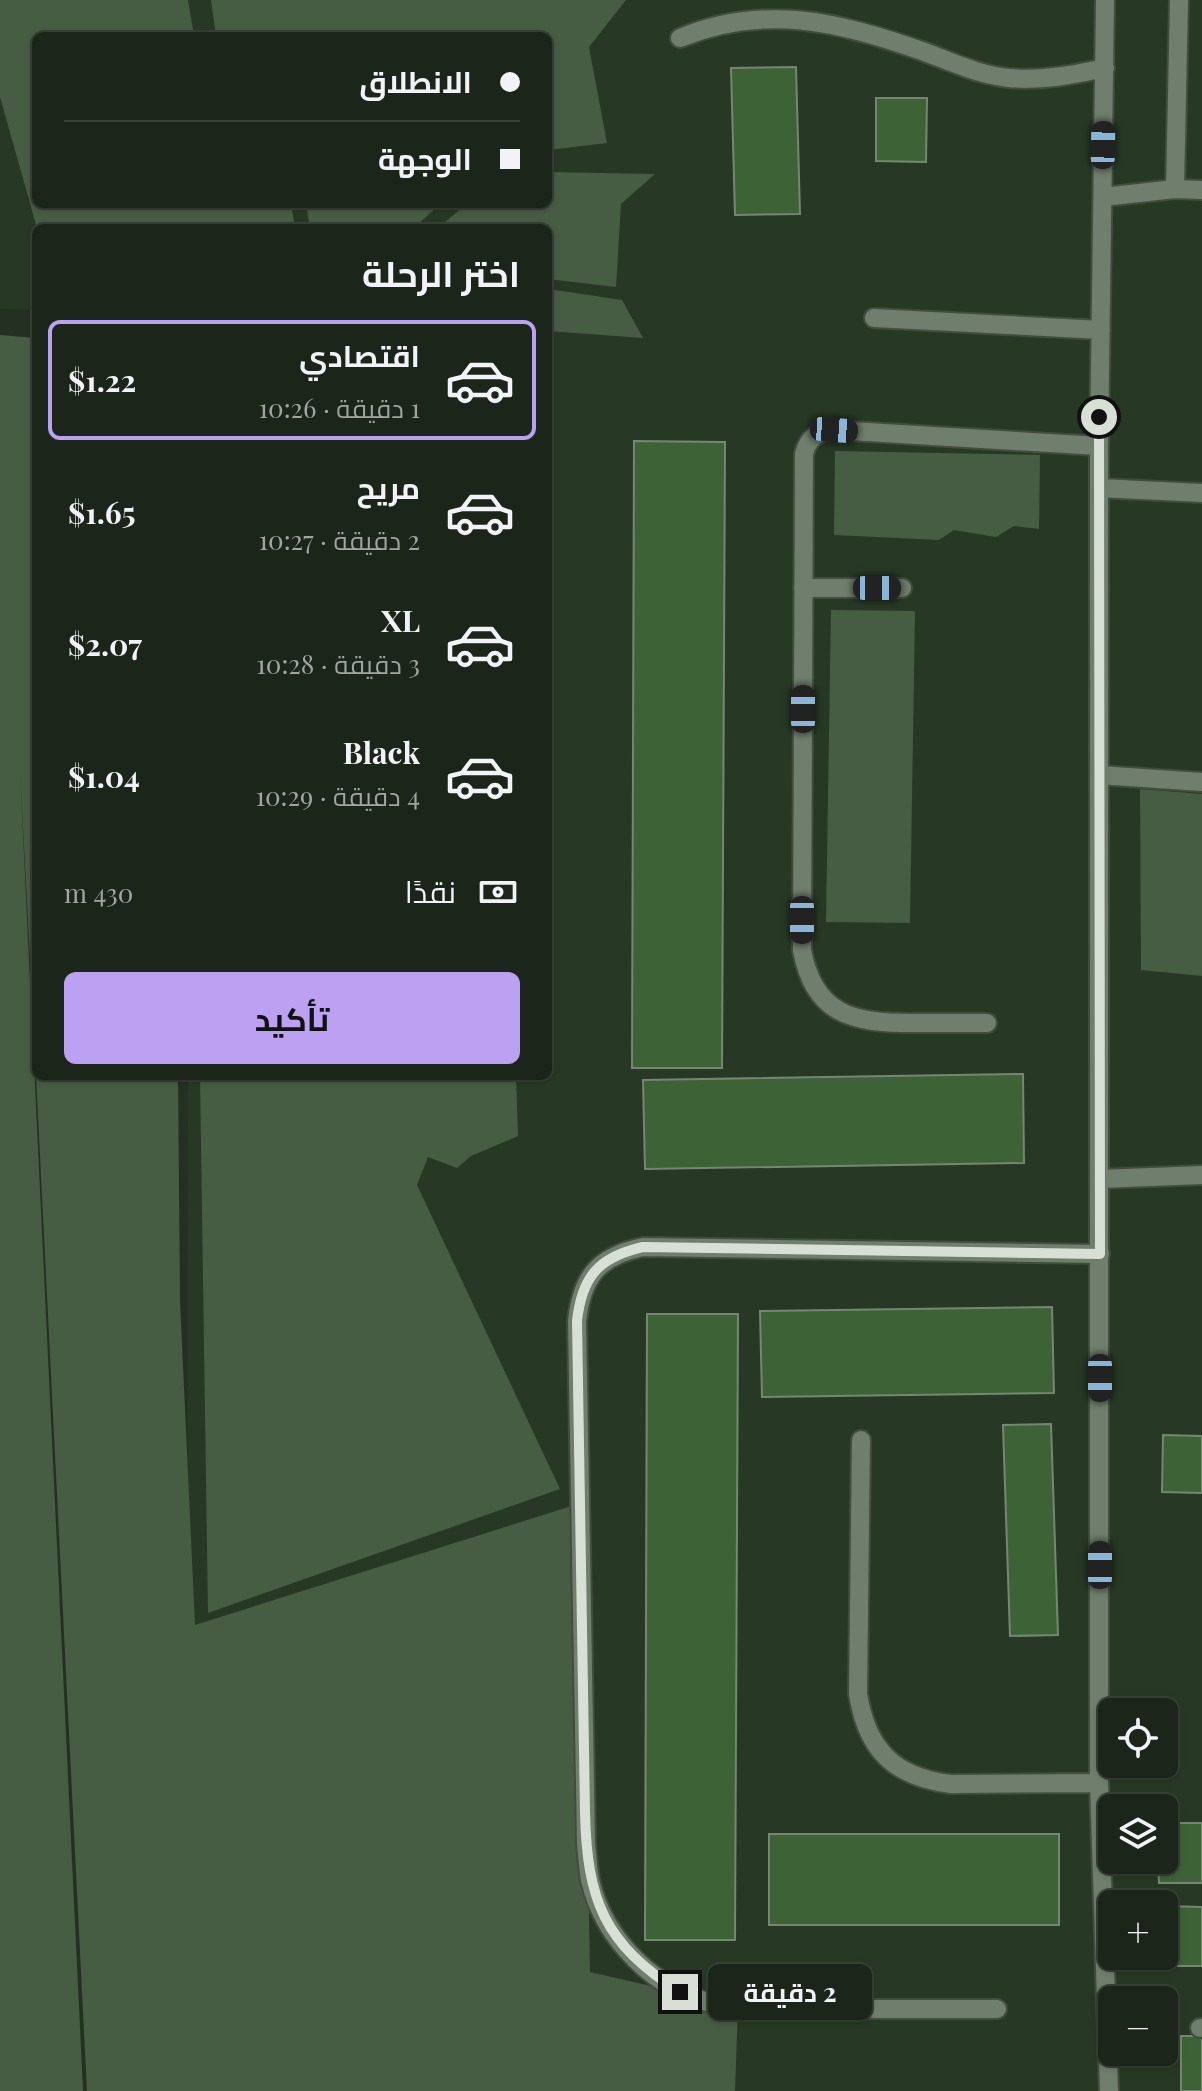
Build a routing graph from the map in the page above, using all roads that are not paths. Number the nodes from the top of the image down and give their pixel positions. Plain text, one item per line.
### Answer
1 (1105, 0) edge
2 (1179, 0) edge
3 (680, 38) dead end
4 (1105, 68) junction
5 (1175, 189) junction
6 (1202, 190) edge
7 (1103, 197) junction
8 (874, 318) dead end
9 (1101, 330) junction
10 (1099, 446) junction
11 (1099, 488) junction
12 (1202, 493) edge
13 (803, 588) junction
14 (902, 588) dead end
15 (1099, 775) junction
16 (1202, 782) edge
17 (987, 1023) dead end
18 (1202, 1175) edge
19 (1100, 1179) junction
20 (1100, 1254) junction
21 (861, 1440) dead end
22 (1099, 1783) junction
23 (997, 2009) dead end
24 (1109, 2091) edge

1 - 4 lane
2 - 5 lane
3 - 4 lane
4 - 7 lane
5 - 6 lane
5 - 7 lane
7 - 9 lane
8 - 9 lane
9 - 10 lane
10 - 11 lane
10 - 13 lane
11 - 12 lane
11 - 15 lane
13 - 14 lane
13 - 17 lane
15 - 16 lane
15 - 19 lane
18 - 19 lane
19 - 20 lane
20 - 22 lane
20 - 23 lane
21 - 22 lane
22 - 24 lane

